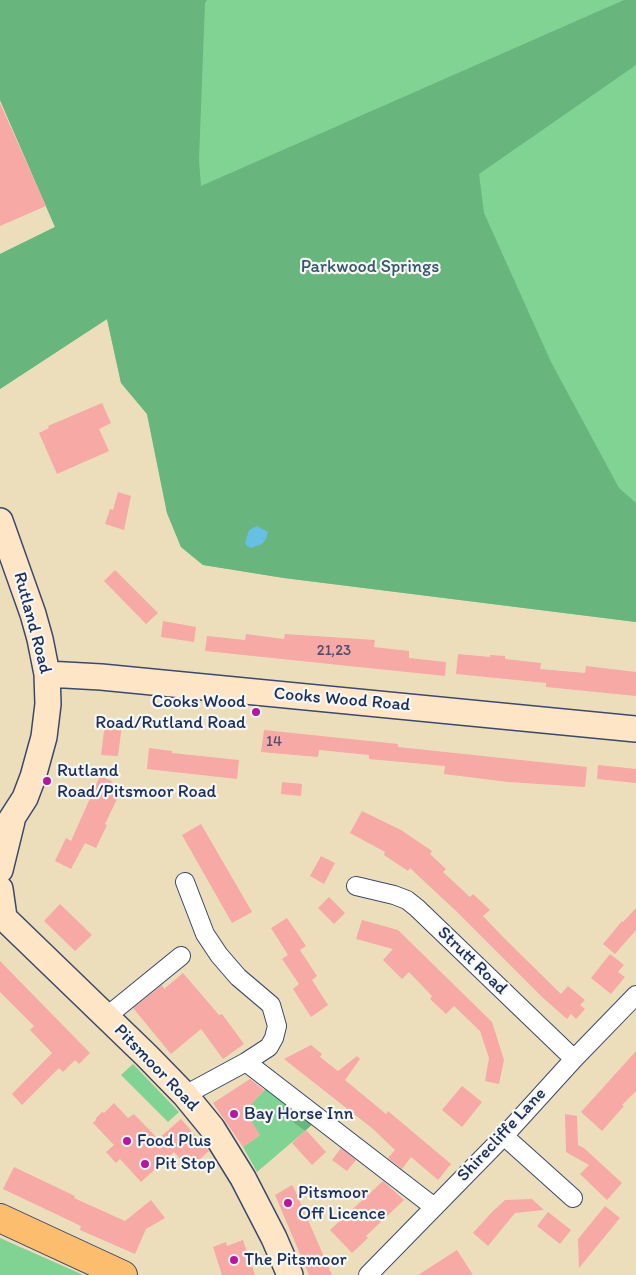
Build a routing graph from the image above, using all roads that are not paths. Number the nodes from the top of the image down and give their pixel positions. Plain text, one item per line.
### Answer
1 (0, 521) edge
2 (47, 674) junction
3 (636, 729) edge
4 (6, 828) edge
5 (0, 870) edge
6 (185, 882) dead end
7 (356, 886) dead end
8 (0, 889) edge
9 (2, 916) edge
10 (181, 956) dead end
11 (636, 995) edge
12 (106, 1017) junction
13 (574, 1059) junction
14 (246, 1062) junction
15 (185, 1096) junction
16 (504, 1136) junction
17 (573, 1198) dead end
18 (434, 1207) junction
19 (0, 1218) edge
20 (123, 1275) edge
21 (290, 1275) edge
22 (368, 1275) edge

1 - 2 main road, Rutland Road
2 - 3 main road, Cooks Wood Road
2 - 4 main road, Rutland Road
4 - 5 main road, Rutland Road
6 - 14 street
7 - 13 street, Strutt Road
8 - 9 main road
9 - 12 main road, Pitsmoor Road
10 - 12 street
11 - 13 street, Shirecliffe Lane
12 - 15 main road, Pitsmoor Road
13 - 16 street, Shirecliffe Lane
14 - 15 street
14 - 18 street
15 - 21 main road, Pitsmoor Road
16 - 17 street
16 - 18 street, Shirecliffe Lane
18 - 22 street, Shirecliffe Lane
19 - 20 main road

